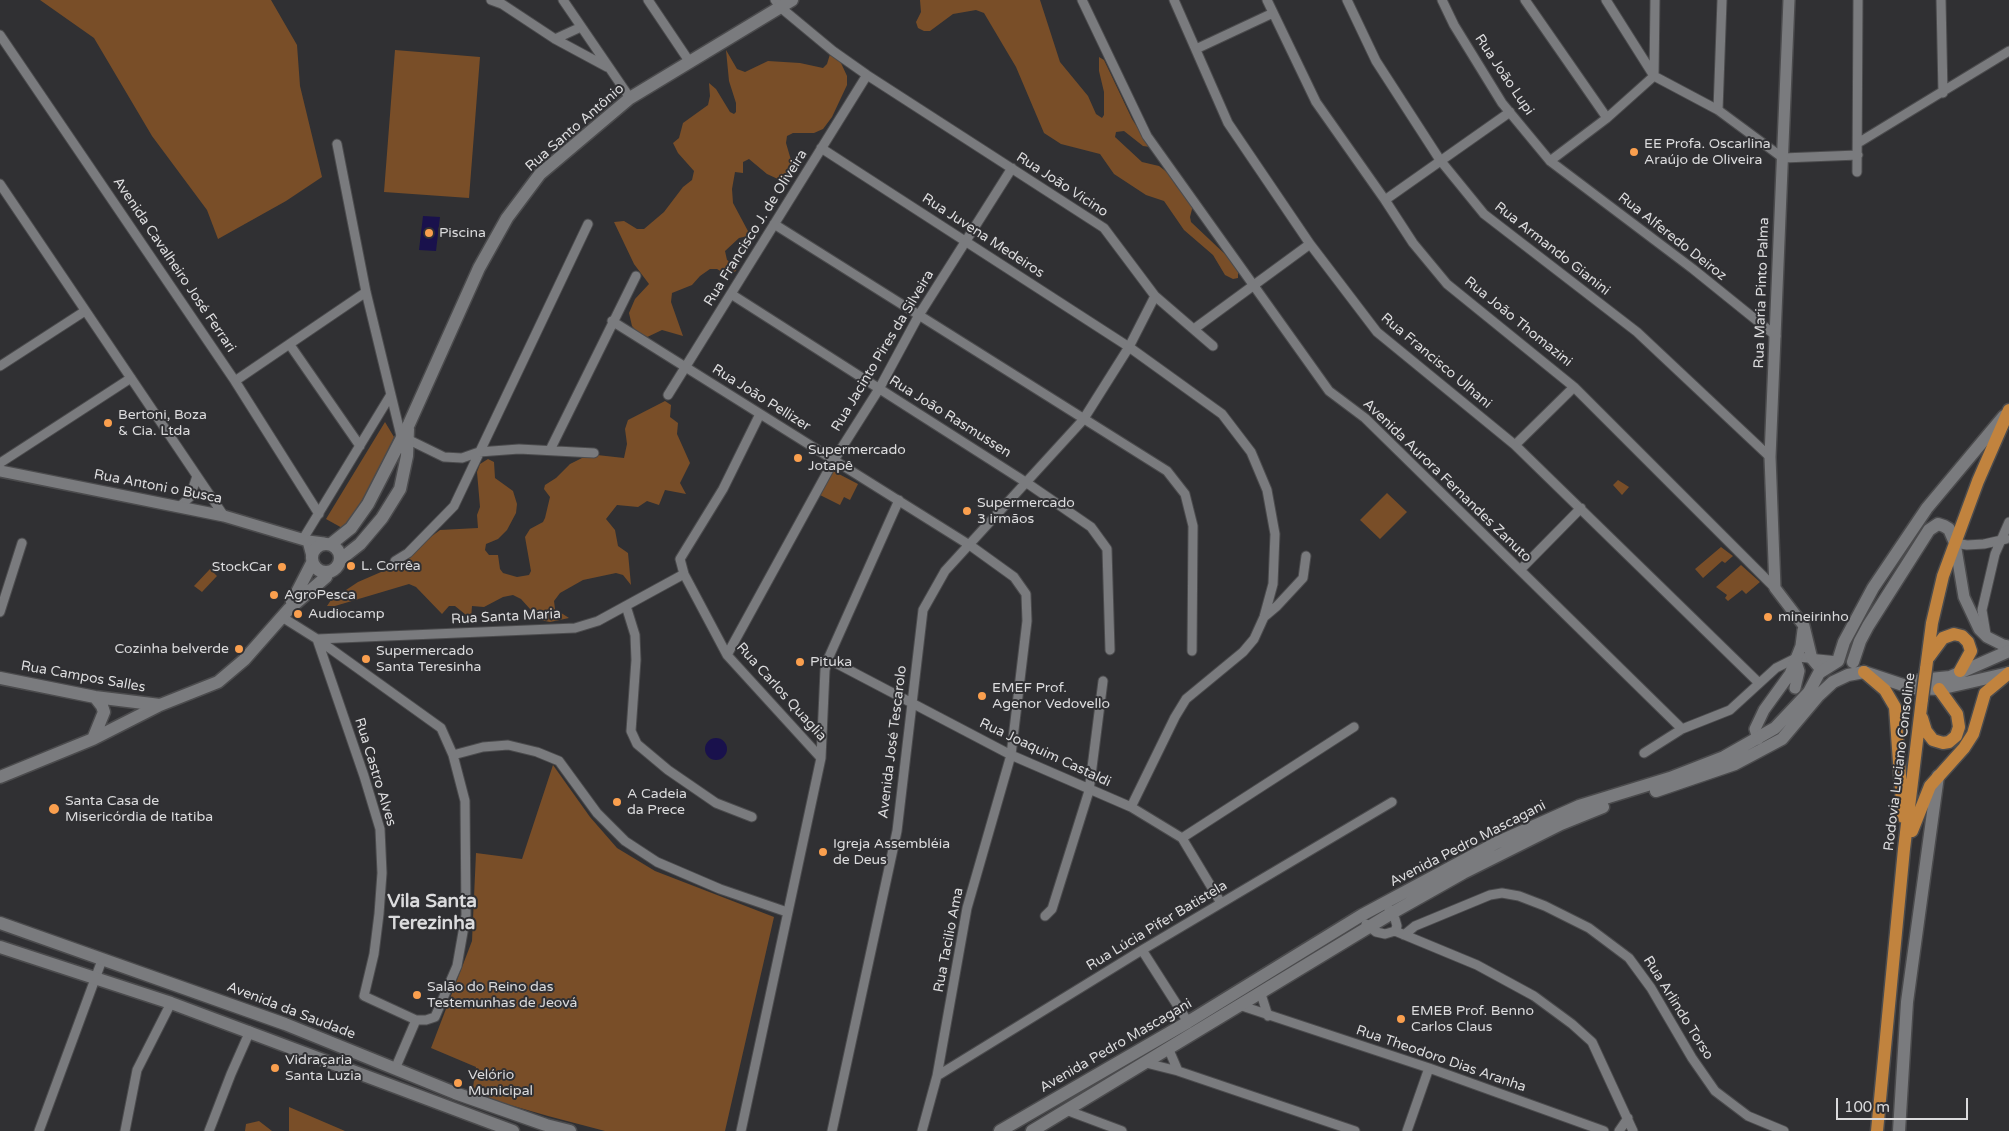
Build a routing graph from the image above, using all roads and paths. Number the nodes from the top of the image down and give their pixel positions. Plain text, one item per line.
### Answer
1 (491, 0) edge
2 (563, 0) edge
3 (648, 0) edge
4 (792, 0) edge
5 (1082, 0) edge
6 (1174, 0) edge
7 (1267, 0) edge
8 (1347, 0) edge
9 (1442, 0) edge
10 (1525, 0) edge
11 (1606, 0) edge
12 (1655, 0) edge
13 (1722, 0) edge
14 (1789, 0) edge
15 (1858, 0) edge
16 (1941, 0) edge
17 (777, 3) edge
18 (1273, 13) junction
19 (582, 27) junction
20 (0, 35) edge
21 (555, 39) junction
22 (1196, 49) junction
23 (2009, 52) edge
24 (689, 61) junction
25 (607, 67) junction
26 (867, 74) junction
27 (1654, 76) junction
28 (1943, 93) junction
29 (630, 98) junction
30 (1718, 110) junction
31 (1510, 112) junction
32 (1606, 118) junction
33 (1858, 143) junction
34 (337, 144) dead end
35 (821, 148) junction
36 (1858, 155) junction
37 (1783, 158) junction
38 (1440, 160) junction
39 (1550, 161) junction
40 (1012, 168) junction
41 (1857, 172) dead end
42 (0, 184) edge
43 (1386, 200) junction
44 (588, 224) dead end
45 (774, 224) junction
46 (966, 240) junction
47 (1310, 244) junction
48 (636, 276) dead end
49 (1254, 285) junction
50 (366, 292) junction
51 (731, 294) junction
52 (1155, 296) junction
53 (84, 311) junction
54 (918, 316) junction
55 (612, 321) junction
56 (1194, 329) junction
57 (1776, 336) junction
58 (290, 345) junction
59 (1213, 346) dead end
60 (1129, 347) junction
61 (0, 366) edge
62 (686, 367) junction
63 (131, 378) junction
64 (235, 381) junction
65 (1574, 387) junction
66 (879, 389) junction
67 (668, 395) dead end
68 (390, 396) junction
69 (2009, 410) edge
70 (760, 414) junction
71 (1083, 420) junction
72 (404, 438) junction
73 (1515, 445) junction
74 (360, 446) junction
75 (550, 450) junction
76 (479, 452) junction
77 (594, 453) dead end
78 (1770, 456) junction
79 (834, 460) junction
80 (0, 464) edge
81 (197, 476) junction
82 (1027, 483) junction
83 (899, 500) junction
84 (179, 507) junction
85 (1581, 508) junction
86 (319, 514) junction
87 (224, 516) junction
88 (2009, 522) edge
89 (2006, 539) edge
90 (306, 540) junction
91 (22, 543) dead end
92 (328, 543) junction
93 (1955, 543) junction
94 (971, 546) junction
95 (1306, 556) dead end
96 (312, 559) junction
97 (341, 559) junction
98 (395, 561) dead end
99 (1520, 570) junction
100 (328, 572) junction
101 (684, 574) junction
102 (1775, 588) junction
103 (626, 606) junction
104 (0, 612) edge
105 (286, 613) junction
106 (1264, 617) junction
107 (1804, 626) junction
108 (1987, 637) junction
109 (317, 639) junction
110 (2009, 646) edge
111 (1110, 650) dead end
112 (1192, 650) dead end
113 (2004, 653) edge
114 (727, 655) junction
115 (828, 659) junction
116 (1812, 659) junction
117 (1797, 660) junction
118 (1837, 662) junction
119 (1853, 662) junction
120 (1927, 664) junction
121 (1822, 670) junction
122 (1960, 671) junction
123 (1864, 672) junction
124 (2007, 673) edge
125 (1848, 675) junction
126 (0, 678) edge
127 (1103, 681) dead end
128 (1759, 684) junction
129 (1795, 688) dead end
130 (1939, 689) junction
131 (1819, 694) junction
132 (95, 697) junction
133 (911, 701) junction
134 (1921, 704) junction
135 (160, 706) junction
136 (1354, 727) dead end
137 (1682, 729) junction
138 (93, 739) junction
139 (1758, 739) junction
140 (1770, 746) junction
141 (1644, 753) dead end
142 (453, 755) junction
143 (1011, 756) junction
144 (821, 758) junction
145 (0, 776) edge
146 (1938, 776) junction
147 (1089, 791) junction
148 (1392, 802) dead end
149 (1131, 807) junction
150 (752, 818) dead end
151 (1182, 838) junction
152 (1904, 849) junction
153 (1221, 904) junction
154 (1388, 908) junction
155 (787, 912) junction
156 (1362, 915) junction
157 (1045, 916) dead end
158 (0, 923) edge
159 (1370, 928) junction
160 (1395, 931) junction
161 (1404, 935) junction
162 (0, 947) edge
163 (1142, 950) junction
164 (102, 960) junction
165 (96, 979) junction
166 (1261, 994) junction
167 (171, 1003) junction
168 (1242, 1006) junction
169 (1268, 1016) junction
170 (416, 1020) junction
171 (1188, 1022) junction
172 (301, 1030) junction
173 (250, 1031) junction
174 (294, 1048) junction
175 (1169, 1050) junction
176 (1146, 1063) junction
177 (1429, 1068) junction
178 (395, 1069) junction
179 (1178, 1071) junction
180 (937, 1076) junction
181 (1066, 1110) junction
182 (1628, 1118) junction
183 (1875, 1128) edge
184 (1898, 1130) edge
185 (39, 1131) edge
186 (125, 1131) edge
187 (210, 1131) edge
188 (513, 1131) edge
189 (570, 1131) edge
190 (741, 1131) edge
191 (832, 1131) edge
192 (922, 1131) edge
193 (1000, 1131) edge
194 (1032, 1131) edge
195 (1122, 1131) edge
196 (1355, 1131) edge
197 (1407, 1131) edge
198 (1604, 1131) edge
199 (1618, 1131) edge
200 (1633, 1131) edge
201 (1784, 1131) edge

1 - 21 street
2 - 19 street
3 - 24 street
4 - 17 main road, Rua Santo Antônio
5 - 49 street, Avenida Aurora Fernandes Zanuto
6 - 22 street, Rua Francisco Ulhani
7 - 18 street, Rua João Thomazini
8 - 38 street, Rua Armando Gianini
9 - 31 street, Rua João Lupi
10 - 32 street
11 - 27 street
12 - 27 street
13 - 30 street
14 - 37 street, Rua Maria Pinto Palma
15 - 33 street
16 - 28 street
17 - 24 main road, Rua Santo Antônio
17 - 26 street, Rua João Vicino
18 - 22 street
18 - 43 street, Rua João Thomazini
19 - 21 street
19 - 25 street
20 - 64 street, Avenida Cavalheiro José Ferrari
21 - 25 street
22 - 47 street, Rua Francisco Ulhani
23 - 28 street
24 - 29 main road, Rua Santo Antônio
25 - 29 street
26 - 35 street, Rua Francisco J. de Oliveira
26 - 40 street, Rua João Vicino
27 - 30 street
27 - 32 street
28 - 33 street
29 - 72 main road, Rua Santo Antônio
30 - 37 street
31 - 38 street
31 - 39 street, Rua João Lupi
32 - 39 street
33 - 36 street
34 - 50 street
35 - 45 street, Rua Francisco J. de Oliveira
35 - 46 street, Rua Juvena Medeiros
36 - 37 street
36 - 41 street
37 - 57 street, Rua Maria Pinto Palma
38 - 43 street
38 - 78 street, Rua Armando Gianini
39 - 57 street, Rua Alferedo Deiroz
40 - 46 street, Rua Jacinto Pires da Silveira
40 - 52 street, Rua João Vicino
42 - 53 street
43 - 65 street, Rua João Thomazini
44 - 76 street
45 - 51 street, Rua Francisco J. de Oliveira
45 - 54 street
46 - 54 street, Rua Jacinto Pires da Silveira
46 - 60 street, Rua Juvena Medeiros
47 - 49 street
47 - 73 street, Rua Francisco Ulhani
48 - 55 street
49 - 56 street
49 - 99 street, Avenida Aurora Fernandes Zanuto
50 - 58 street
50 - 68 street
51 - 62 street, Rua Francisco J. de Oliveira
51 - 66 street, Rua João Rasmussen
52 - 56 street, Rua João Vicino
52 - 60 street
53 - 61 street
53 - 63 street
54 - 66 street, Rua Jacinto Pires da Silveira
54 - 71 street
55 - 62 street, Rua João Pellizer
55 - 75 street
56 - 59 street, Rua João Vicino
57 - 78 street, Rua Maria Pinto Palma
58 - 64 street
58 - 74 street
60 - 71 street
60 - 106 street, Rua Juvena Medeiros
62 - 67 street, Rua Francisco J. de Oliveira
62 - 70 street, Rua João Pellizer
63 - 80 street
63 - 81 street
64 - 86 street, Avenida Cavalheiro José Ferrari
65 - 73 street
65 - 102 street, Rua João Thomazini
66 - 79 street, Rua Jacinto Pires da Silveira
66 - 82 street, Rua João Rasmussen
68 - 72 street
68 - 74 street
69 - 93 main road, Rodovia Luciano Consoline
69 - 118 main road
70 - 79 street, Rua João Pellizer
70 - 101 street
71 - 82 street
71 - 112 street
72 - 76 street
72 - 92 main road, Rua Santo Antônio
72 - 97 main road, Rua Santo Antônio
73 - 85 street, Rua Francisco Ulhani
74 - 86 street
75 - 76 street
75 - 77 street
76 - 98 street
78 - 102 street, Rua Maria Pinto Palma
79 - 83 street, Rua João Pellizer
79 - 114 street, Rua Jacinto Pires da Silveira
80 - 84 street, Rua Antoni o Busca
81 - 84 street
81 - 87 street
82 - 94 street
82 - 111 street, Rua João Rasmussen
83 - 94 street, Rua João Pellizer
83 - 115 street
84 - 87 street, Rua Antoni o Busca
85 - 99 street
85 - 128 street, Rua Francisco Ulhani
86 - 90 street
87 - 90 street, Rua Antoni o Busca
88 - 89 street
89 - 93 street
89 - 108 street
90 - 92 street, Rua Antoni o Busca
90 - 96 street
91 - 104 street
92 - 96 main road, Rua Santo Antônio
92 - 97 main road
93 - 108 street
93 - 119 main road
93 - 120 main road, Rodovia Luciano Consoline
94 - 133 street, Avenida José Tescarolo
94 - 143 street, Rua Tacilio Ama
95 - 106 street
96 - 100 main road
96 - 105 main road, Rua Santo Antônio
97 - 100 main road, Rua Santo Antônio
99 - 137 street, Avenida Aurora Fernandes Zanuto
100 - 105 main road, Rua Santo Antônio
101 - 103 street, Rua Santa Maria
101 - 114 street, Rua Carlos Quaglia
102 - 107 street, Rua João Thomazini
103 - 109 street, Rua Santa Maria
103 - 150 street
105 - 109 street
105 - 135 main road, Rua Santo Antônio
106 - 149 street
107 - 116 street
107 - 117 street
108 - 110 street
109 - 142 street
109 - 170 street, Rua Castro Alves
113 - 122 main road
113 - 124 main road
114 - 144 street, Rua Carlos Quaglia
115 - 133 street, Rua Joaquim Castaldi
115 - 144 street
116 - 117 street
116 - 118 street
116 - 121 street
117 - 128 street
117 - 129 street
117 - 139 street
118 - 119 main road
118 - 121 main road, Avenida Pedro Mascagani
118 - 125 main road
119 - 122 main road
120 - 122 main road
120 - 134 main road, Rodovia Luciano Consoline, bridge
121 - 131 main road
121 - 139 main road, Avenida Pedro Mascagani
123 - 125 main road, Avenida Pedro Mascagani
123 - 130 main road
123 - 152 main road
124 - 130 main road
124 - 146 main road
125 - 131 main road, Avenida Pedro Mascagani
126 - 132 main road, Rua Campos Salles
127 - 147 street
128 - 137 street
130 - 134 main road
131 - 140 main road, Avenida Pedro Mascagani
132 - 135 main road, Rua Campos Salles
132 - 138 main road
133 - 143 street, Rua Joaquim Castaldi
133 - 191 street, Avenida José Tescarolo
134 - 152 main road, Rodovia Luciano Consoline
135 - 138 main road, Rua Santo Antônio
136 - 151 street
137 - 141 street
138 - 145 main road, Rua Santo Antônio
139 - 140 main road
139 - 154 main road, Avenida Pedro Mascagani
140 - 154 main road, Avenida Pedro Mascagani
142 - 155 street
142 - 170 street
143 - 147 street, Rua Joaquim Castaldi
143 - 180 street, Rua Tacilio Ama
144 - 155 street, Rua Carlos Quaglia
146 - 152 main road
146 - 184 main road
147 - 149 street, Rua Joaquim Castaldi
147 - 157 street
148 - 153 street, Rua Lúcia Pifer Batistela
149 - 151 street, Rua Joaquim Castaldi
151 - 153 street, Rua Joaquim Castaldi
152 - 183 main road, Rodovia Luciano Consoline
153 - 163 street, Rua Lúcia Pifer Batistela
154 - 156 main road, Avenida Pedro Mascagani
154 - 159 main road, Avenida Pedro Mascagani
154 - 160 street
155 - 190 street, Rua Carlos Quaglia
156 - 159 street
156 - 171 main road, Avenida Pedro Mascagani
158 - 164 main road, Avenida da Saudade
159 - 160 street
159 - 166 main road, Avenida Pedro Mascagani
160 - 161 street
161 - 182 street
161 - 201 street, Rua Arlindo Torso
162 - 165 main road
163 - 171 street
163 - 180 street, Rua Lúcia Pifer Batistela
164 - 165 street
164 - 172 main road, Avenida da Saudade
165 - 167 main road
165 - 185 street
166 - 168 main road, Avenida Pedro Mascagani
166 - 169 street
167 - 173 main road
167 - 186 street
168 - 169 street, Rua Theodoro Dias Aranha
168 - 175 main road, Avenida Pedro Mascagani
169 - 177 street, Rua Theodoro Dias Aranha
170 - 178 street
171 - 193 main road, Avenida Pedro Mascagani
172 - 174 main road
172 - 178 main road, Avenida da Saudade
173 - 174 main road
173 - 187 street
174 - 188 main road
175 - 176 main road, Avenida Pedro Mascagani
175 - 179 street
176 - 179 street
176 - 181 main road, Avenida Pedro Mascagani
177 - 197 street
177 - 198 street, Rua Theodoro Dias Aranha
178 - 189 main road, Avenida da Saudade
179 - 196 street
180 - 192 street, Rua Tacilio Ama
181 - 194 main road, Avenida Pedro Mascagani
181 - 195 street
182 - 199 street
182 - 200 street

